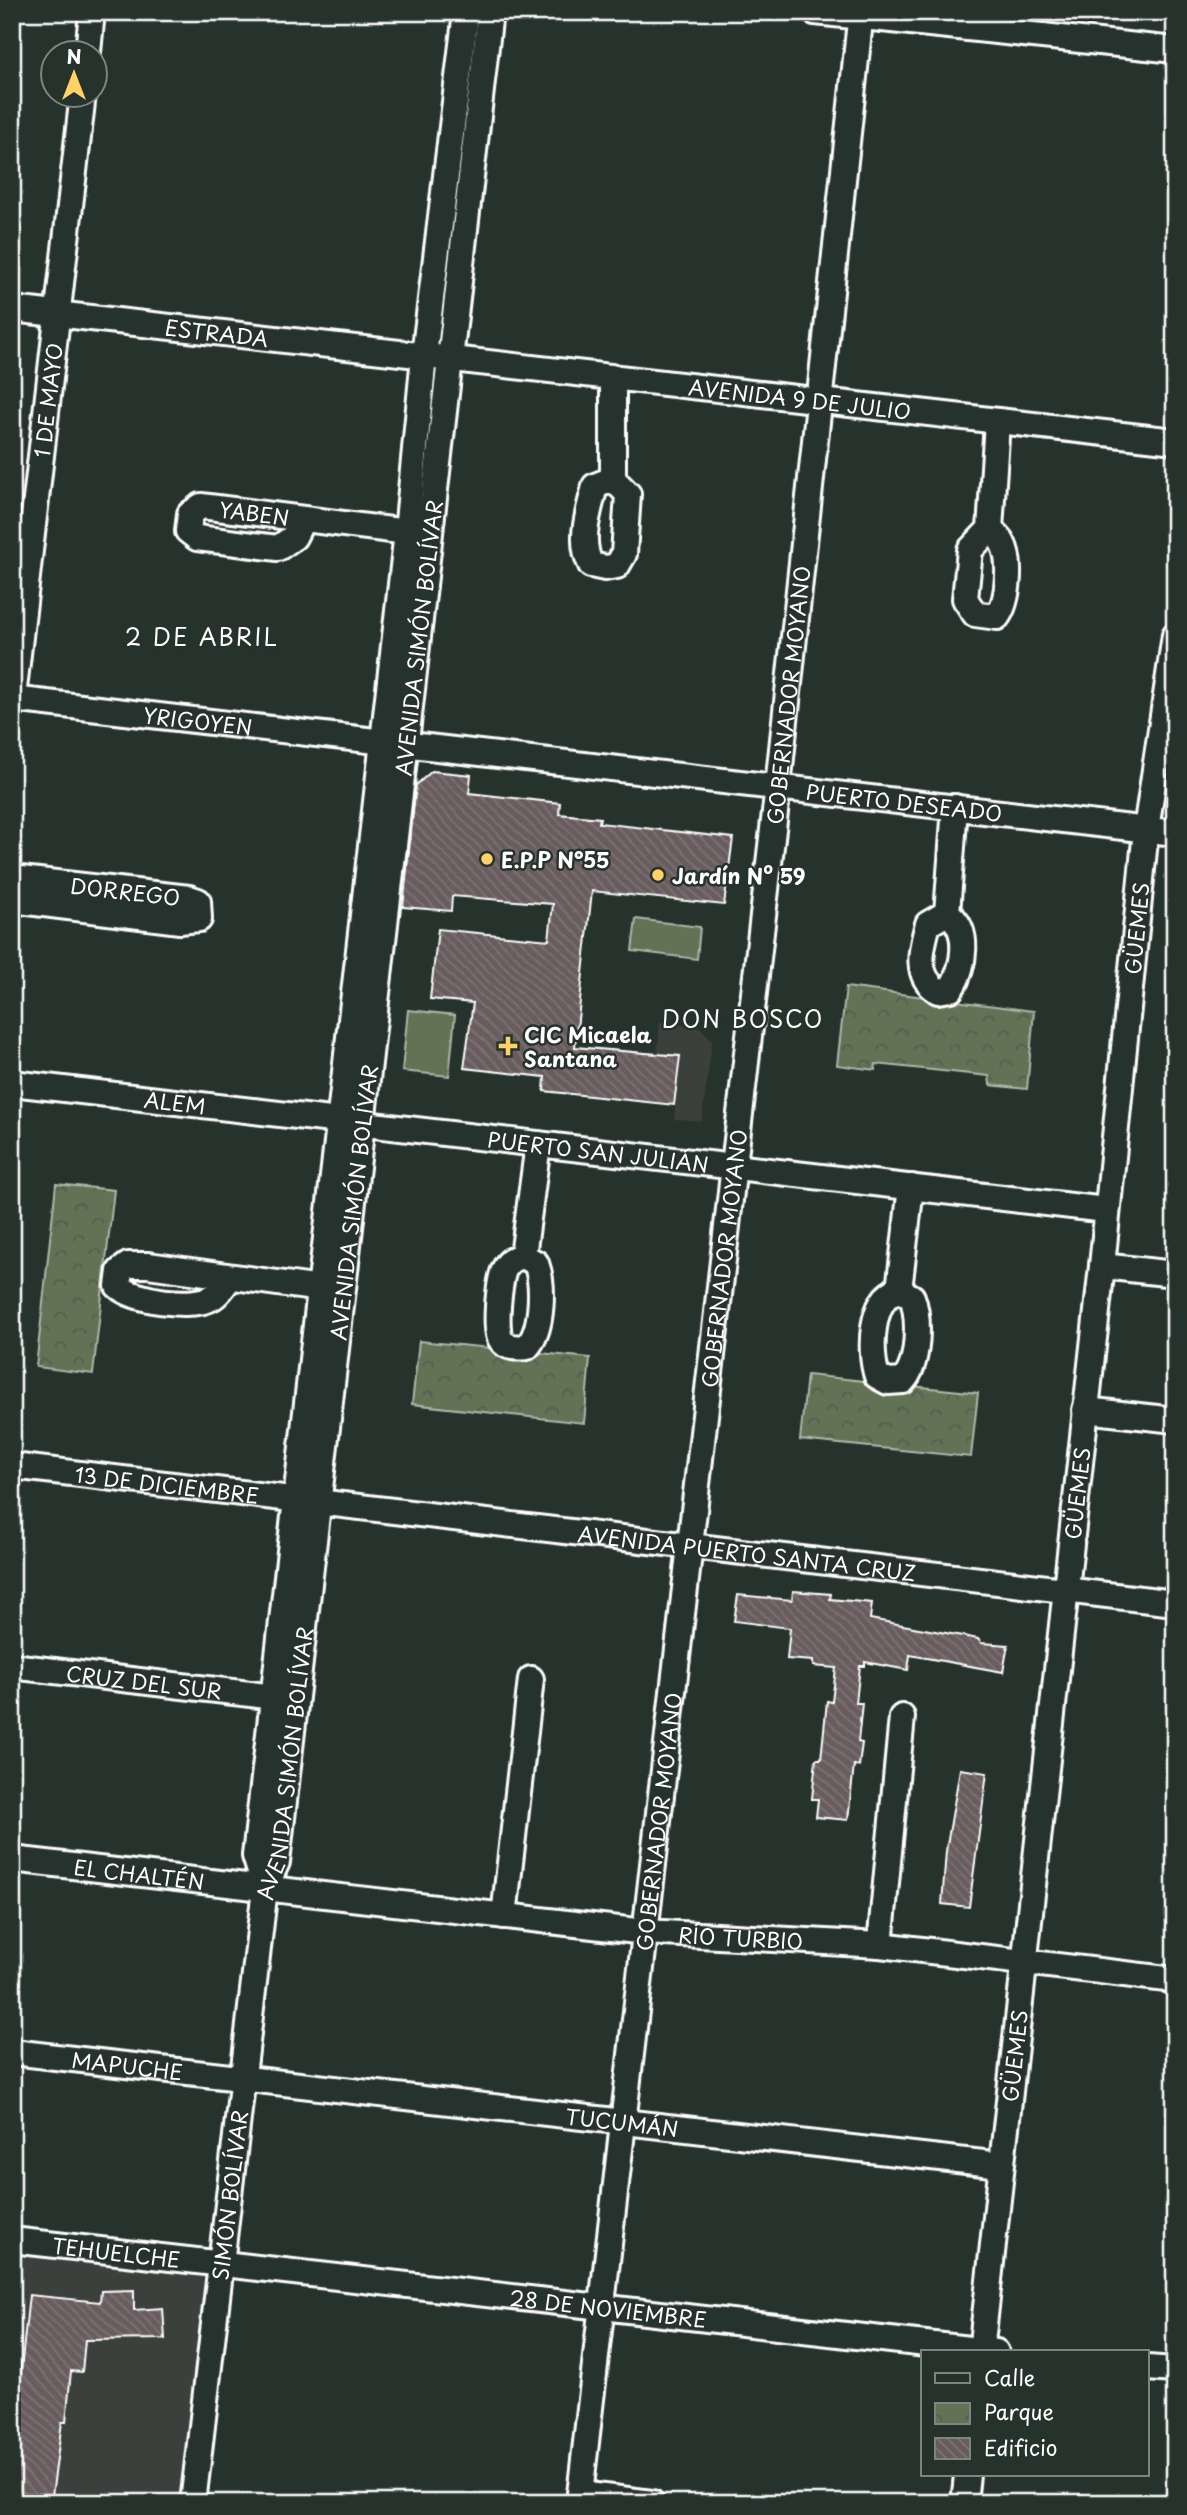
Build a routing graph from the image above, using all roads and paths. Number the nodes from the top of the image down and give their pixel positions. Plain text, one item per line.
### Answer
1 (92, 12) edge
2 (466, 12) edge
3 (490, 12) edge
4 (815, 12) edge
5 (861, 14) edge
6 (89, 38) edge
7 (1175, 50) edge
8 (81, 108) edge
9 (12, 309) edge
10 (57, 314) junction
11 (424, 356) junction
12 (450, 360) junction
13 (614, 379) junction
14 (818, 402) junction
15 (997, 422) junction
16 (1175, 441) edge
17 (613, 479) dead end
18 (303, 519) dead end
19 (990, 529) dead end
20 (407, 532) junction
21 (1175, 635) edge
22 (13, 699) edge
23 (12, 706) edge
24 (395, 742) junction
25 (778, 786) junction
26 (955, 807) junction
27 (1146, 830) junction
28 (1175, 833) edge
29 (12, 878) edge
30 (12, 900) edge
31 (947, 914) dead end
32 (12, 1083) edge
33 (352, 1122) junction
34 (538, 1144) junction
35 (734, 1166) junction
36 (911, 1187) junction
37 (1106, 1210) junction
38 (523, 1256) dead end
39 (1102, 1266) junction
40 (1175, 1275) edge
41 (231, 1277) dead end
42 (321, 1289) junction
43 (899, 1290) dead end
44 (1084, 1410) junction
45 (1175, 1420) edge
46 (12, 1466) edge
47 (309, 1500) junction
48 (690, 1544) junction
49 (1065, 1591) junction
50 (1175, 1603) edge
51 (12, 1666) edge
52 (531, 1679) dead end
53 (275, 1697) junction
54 (902, 1717) dead end
55 (12, 1859) edge
56 (265, 1888) junction
57 (505, 1916) junction
58 (645, 1932) junction
59 (880, 1945) junction
60 (1023, 1962) junction
61 (1175, 1980) edge
62 (12, 2052) edge
63 (243, 2077) junction
64 (623, 2120) junction
65 (1001, 2165) junction
66 (12, 2240) edge
67 (221, 2264) junction
68 (601, 2307) junction
69 (969, 2350) edge
70 (986, 2350) edge
71 (1148, 2368) edge
72 (1175, 2370) edge
73 (967, 2476) edge
74 (579, 2498) edge
75 (193, 2503) edge
76 (652, 2503) edge
77 (964, 2503) edge

1 - 6 street
2 - 11 street, AVENIDA SIMÓN BOLÍVAR
3 - 12 street, AVENIDA SIMÓN BOLÍVAR
4 - 5 street
5 - 7 street
5 - 14 street, GOBERNADOR MOYANO
8 - 10 street, 1 DE MAYO
9 - 10 street, ESTRADA
10 - 11 street, ESTRADA
10 - 22 street, 1 DE MAYO
11 - 12 street, AVENIDA 9 DE JULIO
11 - 20 street, AVENIDA SIMÓN BOLÍVAR
12 - 13 street, AVENIDA 9 DE JULIO
12 - 24 street, AVENIDA SIMÓN BOLÍVAR
13 - 14 street, AVENIDA 9 DE JULIO
13 - 17 street
14 - 15 street, AVENIDA 9 DE JULIO
14 - 25 street, GOBERNADOR MOYANO
15 - 16 street, AVENIDA 9 DE JULIO
15 - 19 street
18 - 20 street, YABEN
20 - 24 street, AVENIDA SIMÓN BOLÍVAR
21 - 27 street, GÜEMES
22 - 23 street, 1 DE MAYO
22 - 24 street, YRIGOYEN
24 - 25 street, PUERTO DESEADO
24 - 33 street, AVENIDA SIMÓN BOLÍVAR
25 - 26 street, PUERTO DESEADO
25 - 35 street, GOBERNADOR MOYANO
26 - 27 street, PUERTO DESEADO
26 - 31 street
27 - 28 street, PUERTO DESEADO
27 - 37 street, GÜEMES
29 - 30 street, DORREGO
32 - 33 street, ALEM
33 - 34 street, PUERTO SAN JULIÁN
33 - 42 street, AVENIDA SIMÓN BOLÍVAR
33 - 47 street, AVENIDA SIMÓN BOLÍVAR
34 - 35 street, PUERTO SAN JULIÁN
34 - 38 street
35 - 36 street, PUERTO SAN JULIÁN
35 - 48 street, GOBERNADOR MOYANO
36 - 37 street, PUERTO SAN JULIÁN
36 - 43 street
37 - 39 street, GÜEMES
39 - 40 street
39 - 44 street, GÜEMES
41 - 42 street
42 - 47 street, AVENIDA SIMÓN BOLÍVAR
44 - 45 street
44 - 49 street, GÜEMES
46 - 47 street, 13 DE DICIEMBRE
47 - 48 street, AVENIDA PUERTO SANTA CRUZ
47 - 53 street, AVENIDA SIMÓN BOLÍVAR
47 - 56 street, AVENIDA SIMÓN BOLÍVAR
48 - 49 street, AVENIDA PUERTO SANTA CRUZ
48 - 58 street, GOBERNADOR MOYANO
49 - 50 street, AVENIDA PUERTO SANTA CRUZ
49 - 60 street, GÜEMES
51 - 53 street, CRUZ DEL SUR
52 - 57 street
53 - 56 street, AVENIDA SIMÓN BOLÍVAR
54 - 59 street
55 - 56 street, EL CHALTÉN
56 - 57 street, RÍO TURBIO
56 - 63 street, SIMÓN BOLÍVAR
57 - 58 street, RÍO TURBIO
58 - 59 street, RÍO TURBIO
58 - 64 street, GOBERNADOR MOYANO
59 - 60 street, RÍO TURBIO
60 - 61 street, RÍO TURBIO
60 - 65 street, GÜEMES
62 - 63 street, MAPUCHE
63 - 64 street, TUCUMÁN
63 - 67 street, SIMÓN BOLÍVAR
64 - 65 street, TUCUMÁN
64 - 68 street, GOBERNADOR MOYANO
65 - 70 street, GÜEMES
66 - 67 street, TEHUELCHE
67 - 68 street, 28 DE NOVIEMBRE
67 - 75 street, SIMÓN BOLÍVAR
68 - 69 street, 28 DE NOVIEMBRE
68 - 74 street, GOBERNADOR MOYANO
71 - 72 street
73 - 77 street
74 - 76 street

